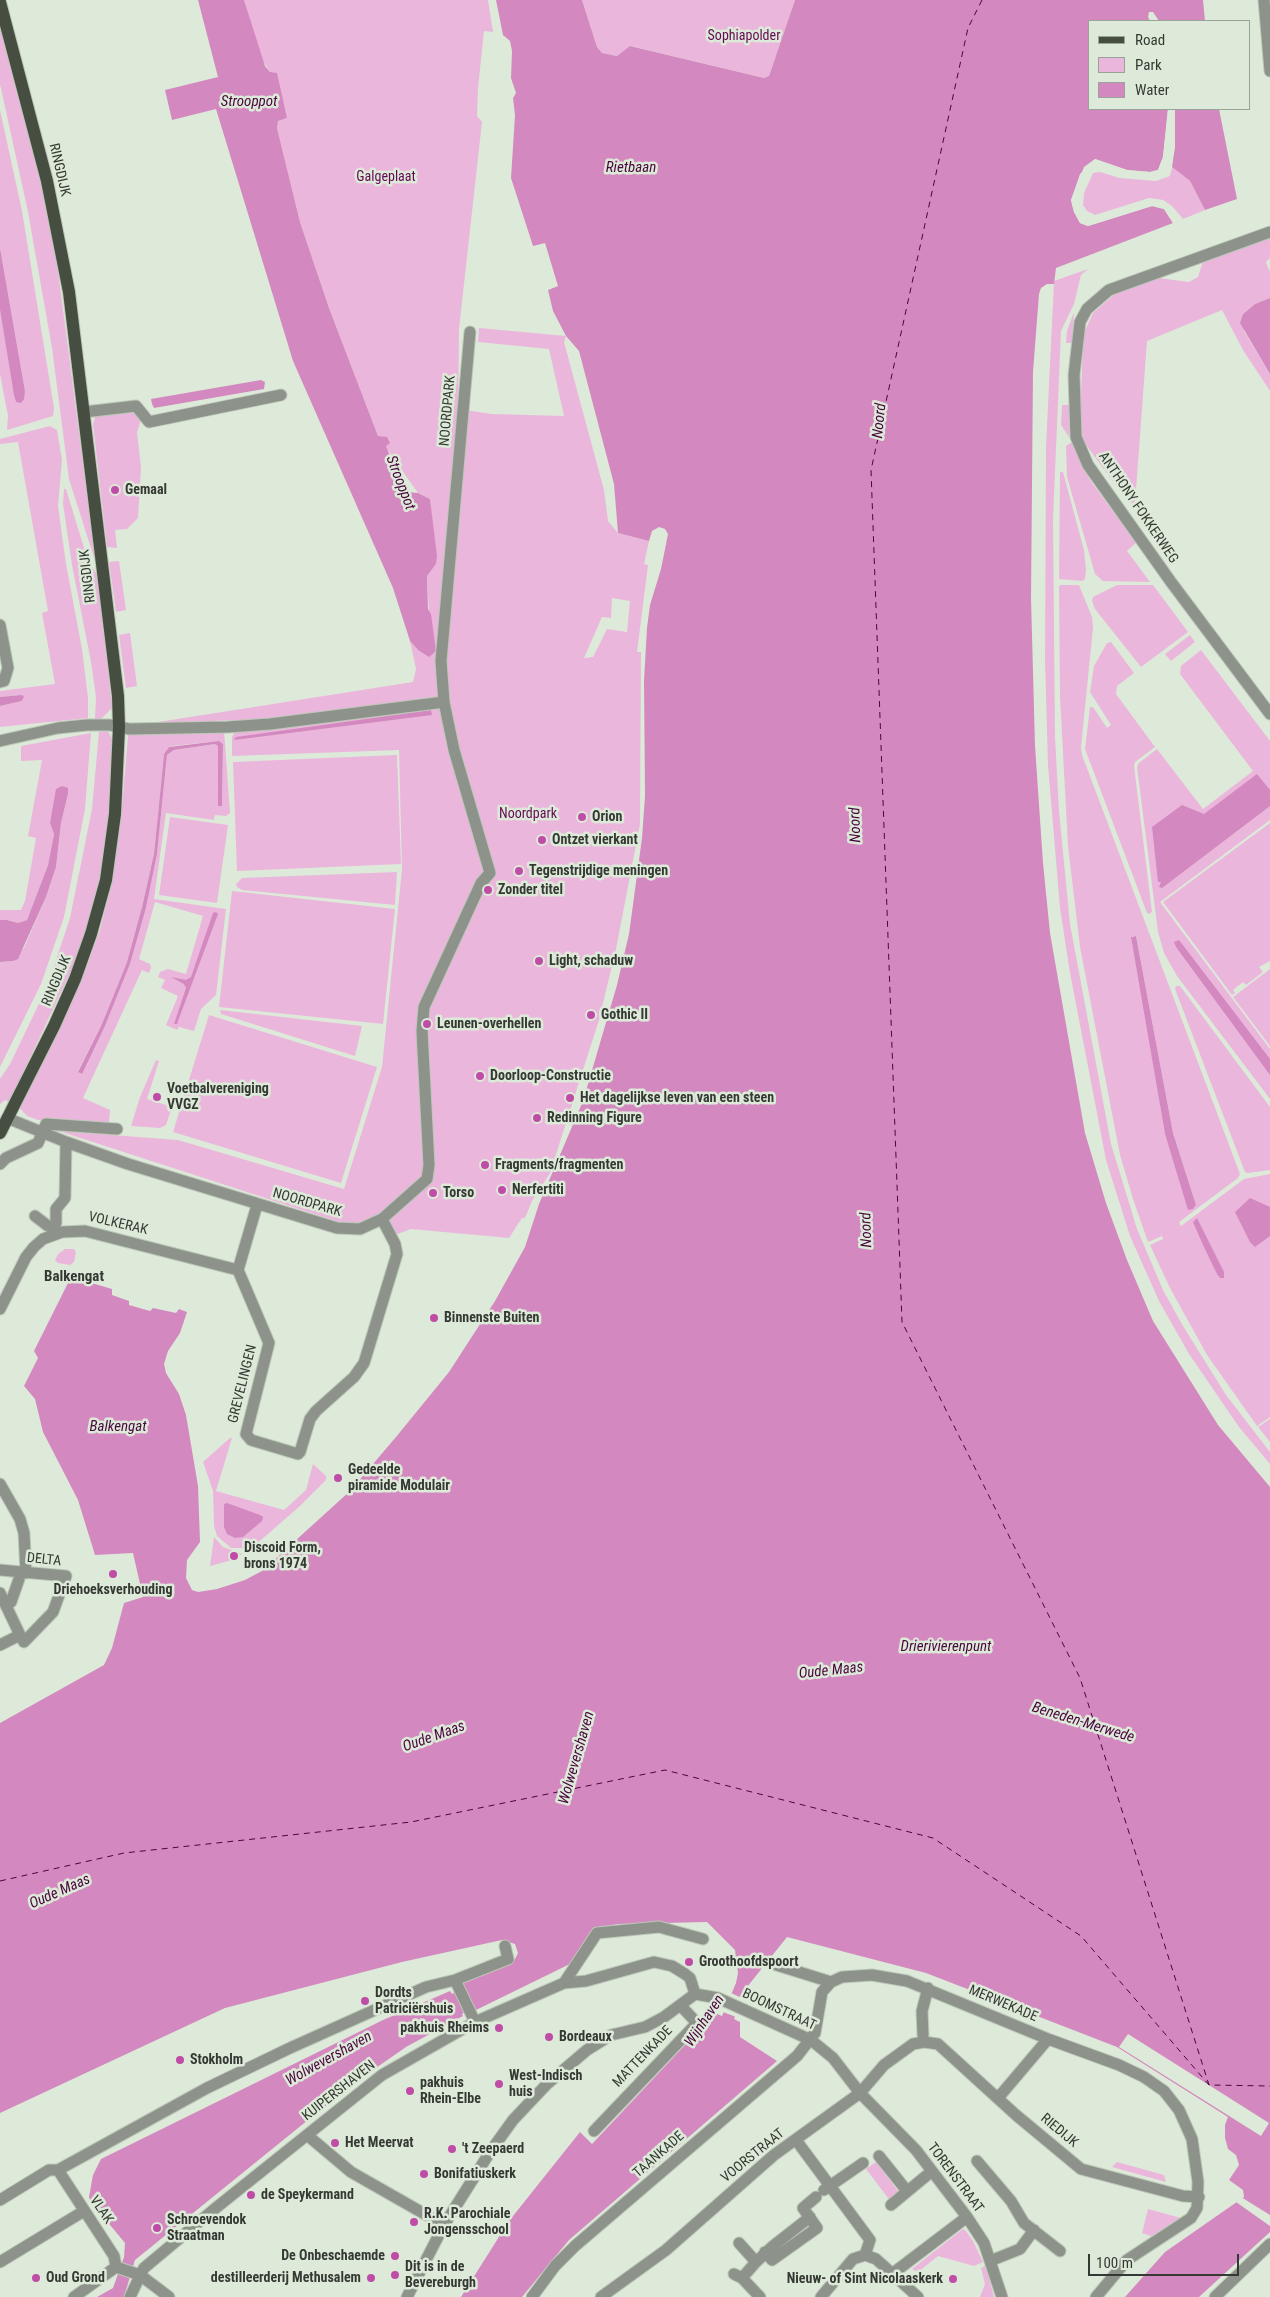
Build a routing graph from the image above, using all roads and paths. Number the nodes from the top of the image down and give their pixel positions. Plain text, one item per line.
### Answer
1 (1264, 0) edge
2 (0, 2) edge
3 (1270, 71) edge
4 (1270, 232) edge
5 (470, 332) dead end
6 (281, 394) dead end
7 (84, 412) junction
8 (0, 625) edge
9 (0, 682) edge
10 (444, 702) junction
11 (1270, 714) edge
12 (119, 727) junction
13 (0, 741) edge
14 (7, 1118) junction
15 (117, 1129) dead end
16 (0, 1132) edge
17 (41, 1132) junction
18 (66, 1142) junction
19 (0, 1164) edge
20 (257, 1205) junction
21 (35, 1216) dead end
22 (382, 1219) junction
23 (238, 1270) junction
24 (0, 1309) edge
25 (0, 1484) edge
26 (0, 1570) edge
27 (23, 1576) junction
28 (0, 1593) edge
29 (6, 1605) junction
30 (20, 1635) junction
31 (0, 1645) edge
32 (703, 1939) dead end
33 (505, 1946) dead end
34 (770, 1963) dead end
35 (831, 1982) junction
36 (564, 1983) junction
37 (456, 1984) junction
38 (928, 1988) junction
39 (695, 1994) junction
40 (680, 2004) junction
41 (475, 2022) junction
42 (924, 2038) junction
43 (1048, 2039) junction
44 (811, 2040) junction
45 (860, 2093) junction
46 (998, 2098) junction
47 (594, 2131) dead end
48 (307, 2135) junction
49 (796, 2140) junction
50 (879, 2156) dead end
51 (977, 2161) dead end
52 (863, 2163) dead end
53 (58, 2170) junction
54 (932, 2171) junction
55 (823, 2191) junction
56 (907, 2191) junction
57 (1199, 2197) junction
58 (0, 2200) edge
59 (891, 2205) dead end
60 (84, 2210) junction
61 (967, 2217) junction
62 (444, 2225) junction
63 (1034, 2230) junction
64 (739, 2243) dead end
65 (1270, 2244) edge
66 (1060, 2251) dead end
67 (865, 2255) junction
68 (990, 2261) junction
69 (0, 2262) edge
70 (756, 2262) junction
71 (117, 2267) junction
72 (892, 2274) junction
73 (137, 2276) junction
74 (74, 2297) edge
75 (130, 2297) edge
76 (170, 2297) edge
77 (407, 2297) edge
78 (532, 2297) edge
79 (602, 2297) edge
80 (760, 2297) edge
81 (821, 2297) edge
82 (918, 2297) edge
83 (1002, 2297) edge
84 (1096, 2297) edge
85 (1215, 2297) edge

1 - 3 street
2 - 7 main road, RINGDIJK
4 - 11 street, ANTHONY FOKKERWEG
5 - 10 street, NOORDPARK
6 - 7 street
7 - 12 main road, RINGDIJK
8 - 9 street
10 - 12 street
10 - 22 street, NOORDPARK
12 - 13 street
12 - 14 main road, RINGDIJK
14 - 16 main road, RINGDIJK
14 - 17 street, NOORDPARK
15 - 17 street
17 - 18 street, NOORDPARK
17 - 19 street
18 - 20 street, NOORDPARK
18 - 21 street
20 - 22 street, NOORDPARK
20 - 23 street
22 - 23 street, GREVELINGEN
23 - 24 street, VOLKERAK
25 - 27 street
26 - 27 street, DELTA
27 - 29 street
27 - 30 street, DELTA
28 - 29 street
29 - 30 street
30 - 31 street, DELTA
32 - 36 street
33 - 37 street
34 - 35 street, MERWEKADE
35 - 38 street, MERWEKADE
35 - 44 street
36 - 39 street, KUIPERSHAVEN
36 - 41 street, KUIPERSHAVEN
37 - 41 street
37 - 53 street
38 - 42 street
38 - 43 street, MERWEKADE
39 - 40 street
39 - 44 street, BOOMSTRAAT
40 - 47 street, MATTENKADE
40 - 62 street
41 - 48 street, KUIPERSHAVEN
42 - 45 street, VOORSTRAAT
42 - 46 street, RIEDIJK
43 - 46 street
43 - 57 street, MERWEKADE
44 - 45 street, BOOMSTRAAT
44 - 78 street, TAANKADE
45 - 49 street, VOORSTRAAT
45 - 54 street, TORENSTRAAT
46 - 57 street, RIEDIJK
48 - 62 street
48 - 73 street, KUIPERSHAVEN
49 - 55 street
49 - 79 street, VOORSTRAAT
50 - 56 street
51 - 63 street
52 - 55 street
53 - 58 street
53 - 60 street, VLAK
54 - 56 street
54 - 61 street, TORENSTRAAT
55 - 67 street
55 - 70 street
56 - 59 street
57 - 84 street
60 - 69 street
60 - 71 street, VLAK
61 - 68 street, TORENSTRAAT
61 - 72 street
62 - 77 street
63 - 66 street
63 - 68 street
64 - 70 street
65 - 85 street
67 - 72 street
67 - 81 street
68 - 83 street, TORENSTRAAT
70 - 80 street
71 - 73 street
71 - 74 street
72 - 82 street
73 - 75 street, KUIPERSHAVEN
73 - 76 street

